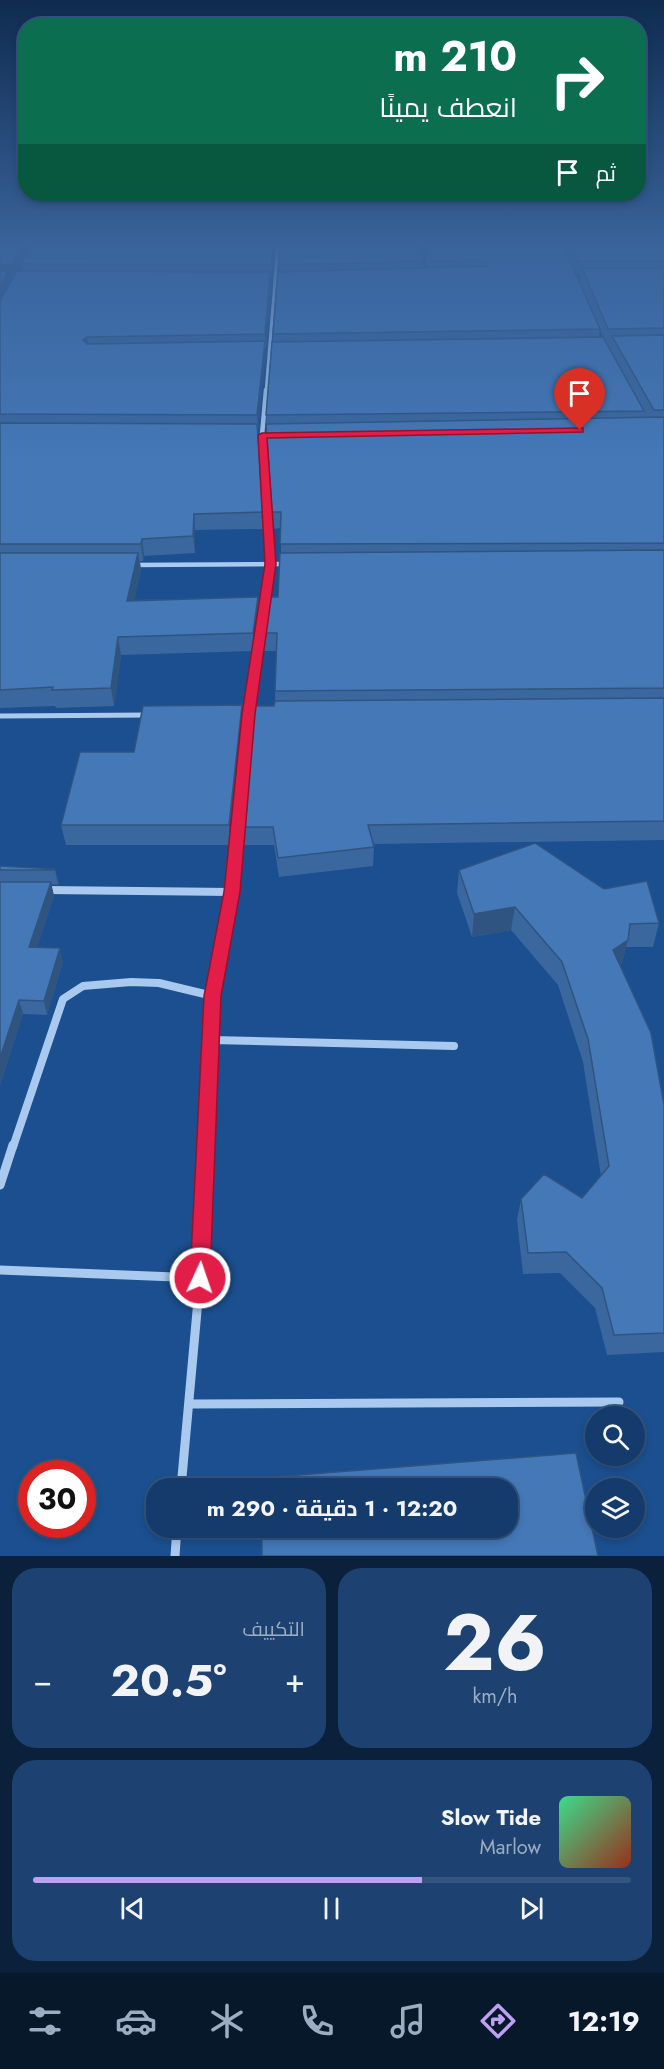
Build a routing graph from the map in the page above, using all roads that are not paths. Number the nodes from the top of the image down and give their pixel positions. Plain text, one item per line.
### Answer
1 (271, 316) edge
2 (258, 351) edge
3 (269, 351) junction
4 (281, 351) edge
5 (250, 435) edge
6 (262, 435) junction
7 (274, 435) edge
8 (271, 564) junction
9 (294, 564) edge
10 (129, 565) edge
11 (237, 714) edge
12 (249, 714) junction
13 (260, 714) edge
14 (154, 715) edge
15 (0, 716) edge
16 (35, 890) edge
17 (232, 892) junction
18 (213, 996) junction
19 (211, 1040) junction
20 (454, 1046) dead end
21 (0, 1185) edge
22 (0, 1270) edge
23 (200, 1278) junction
24 (619, 1402) dead end
25 (189, 1404) junction
26 (182, 1478) edge
27 (176, 1538) edge
28 (175, 1556) edge

1 - 3 street
2 - 3 street
3 - 4 street
3 - 6 street
5 - 6 street
6 - 7 street
6 - 8 street
8 - 9 street
8 - 10 street
8 - 12 street
11 - 12 street
12 - 13 street
12 - 17 street
14 - 15 street
16 - 17 street
17 - 18 street
18 - 19 street
18 - 21 street
19 - 20 street
19 - 23 street
22 - 23 street
23 - 25 street
24 - 25 street
25 - 26 street
27 - 28 street

